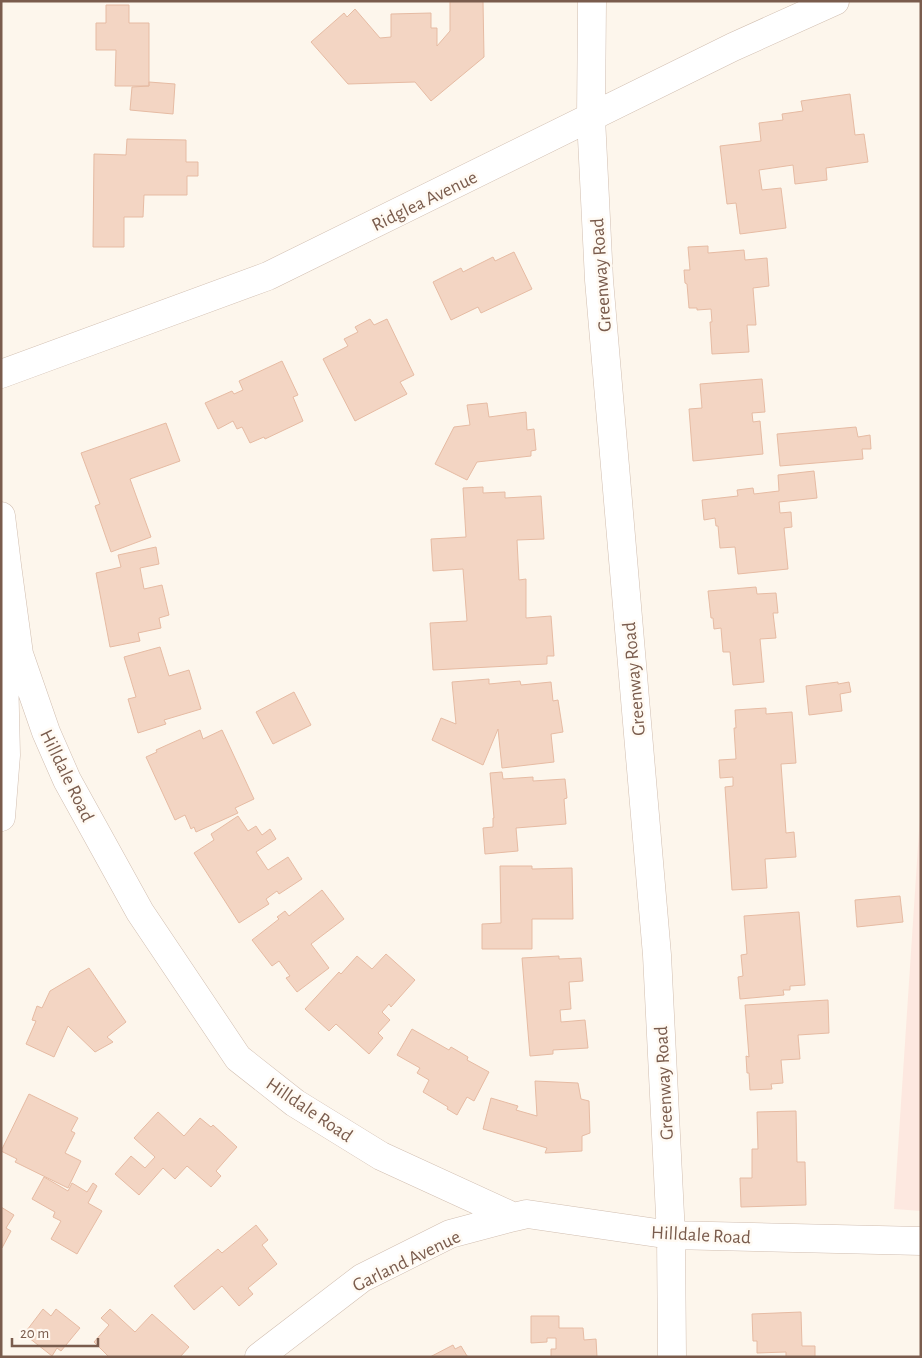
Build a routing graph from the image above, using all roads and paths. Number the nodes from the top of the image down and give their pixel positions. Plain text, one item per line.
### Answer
1 (592, 1) edge
2 (836, 1) edge
3 (591, 118) junction
4 (1, 374) edge
5 (1, 516) edge
6 (7, 565) junction
7 (1, 817) edge
8 (514, 1217) junction
9 (671, 1235) junction
10 (921, 1241) edge
11 (259, 1357) edge
12 (672, 1357) edge

1 - 3 street, Greenway Road
2 - 3 street, Ridglea Avenue
3 - 4 street, Ridglea Avenue
3 - 9 street, Greenway Road
5 - 6 street
6 - 7 street
6 - 8 street, Hilldale Road
8 - 9 street, Hilldale Road
8 - 11 street, Garland Avenue
9 - 10 street, Hilldale Road
9 - 12 street, Greenway Road

